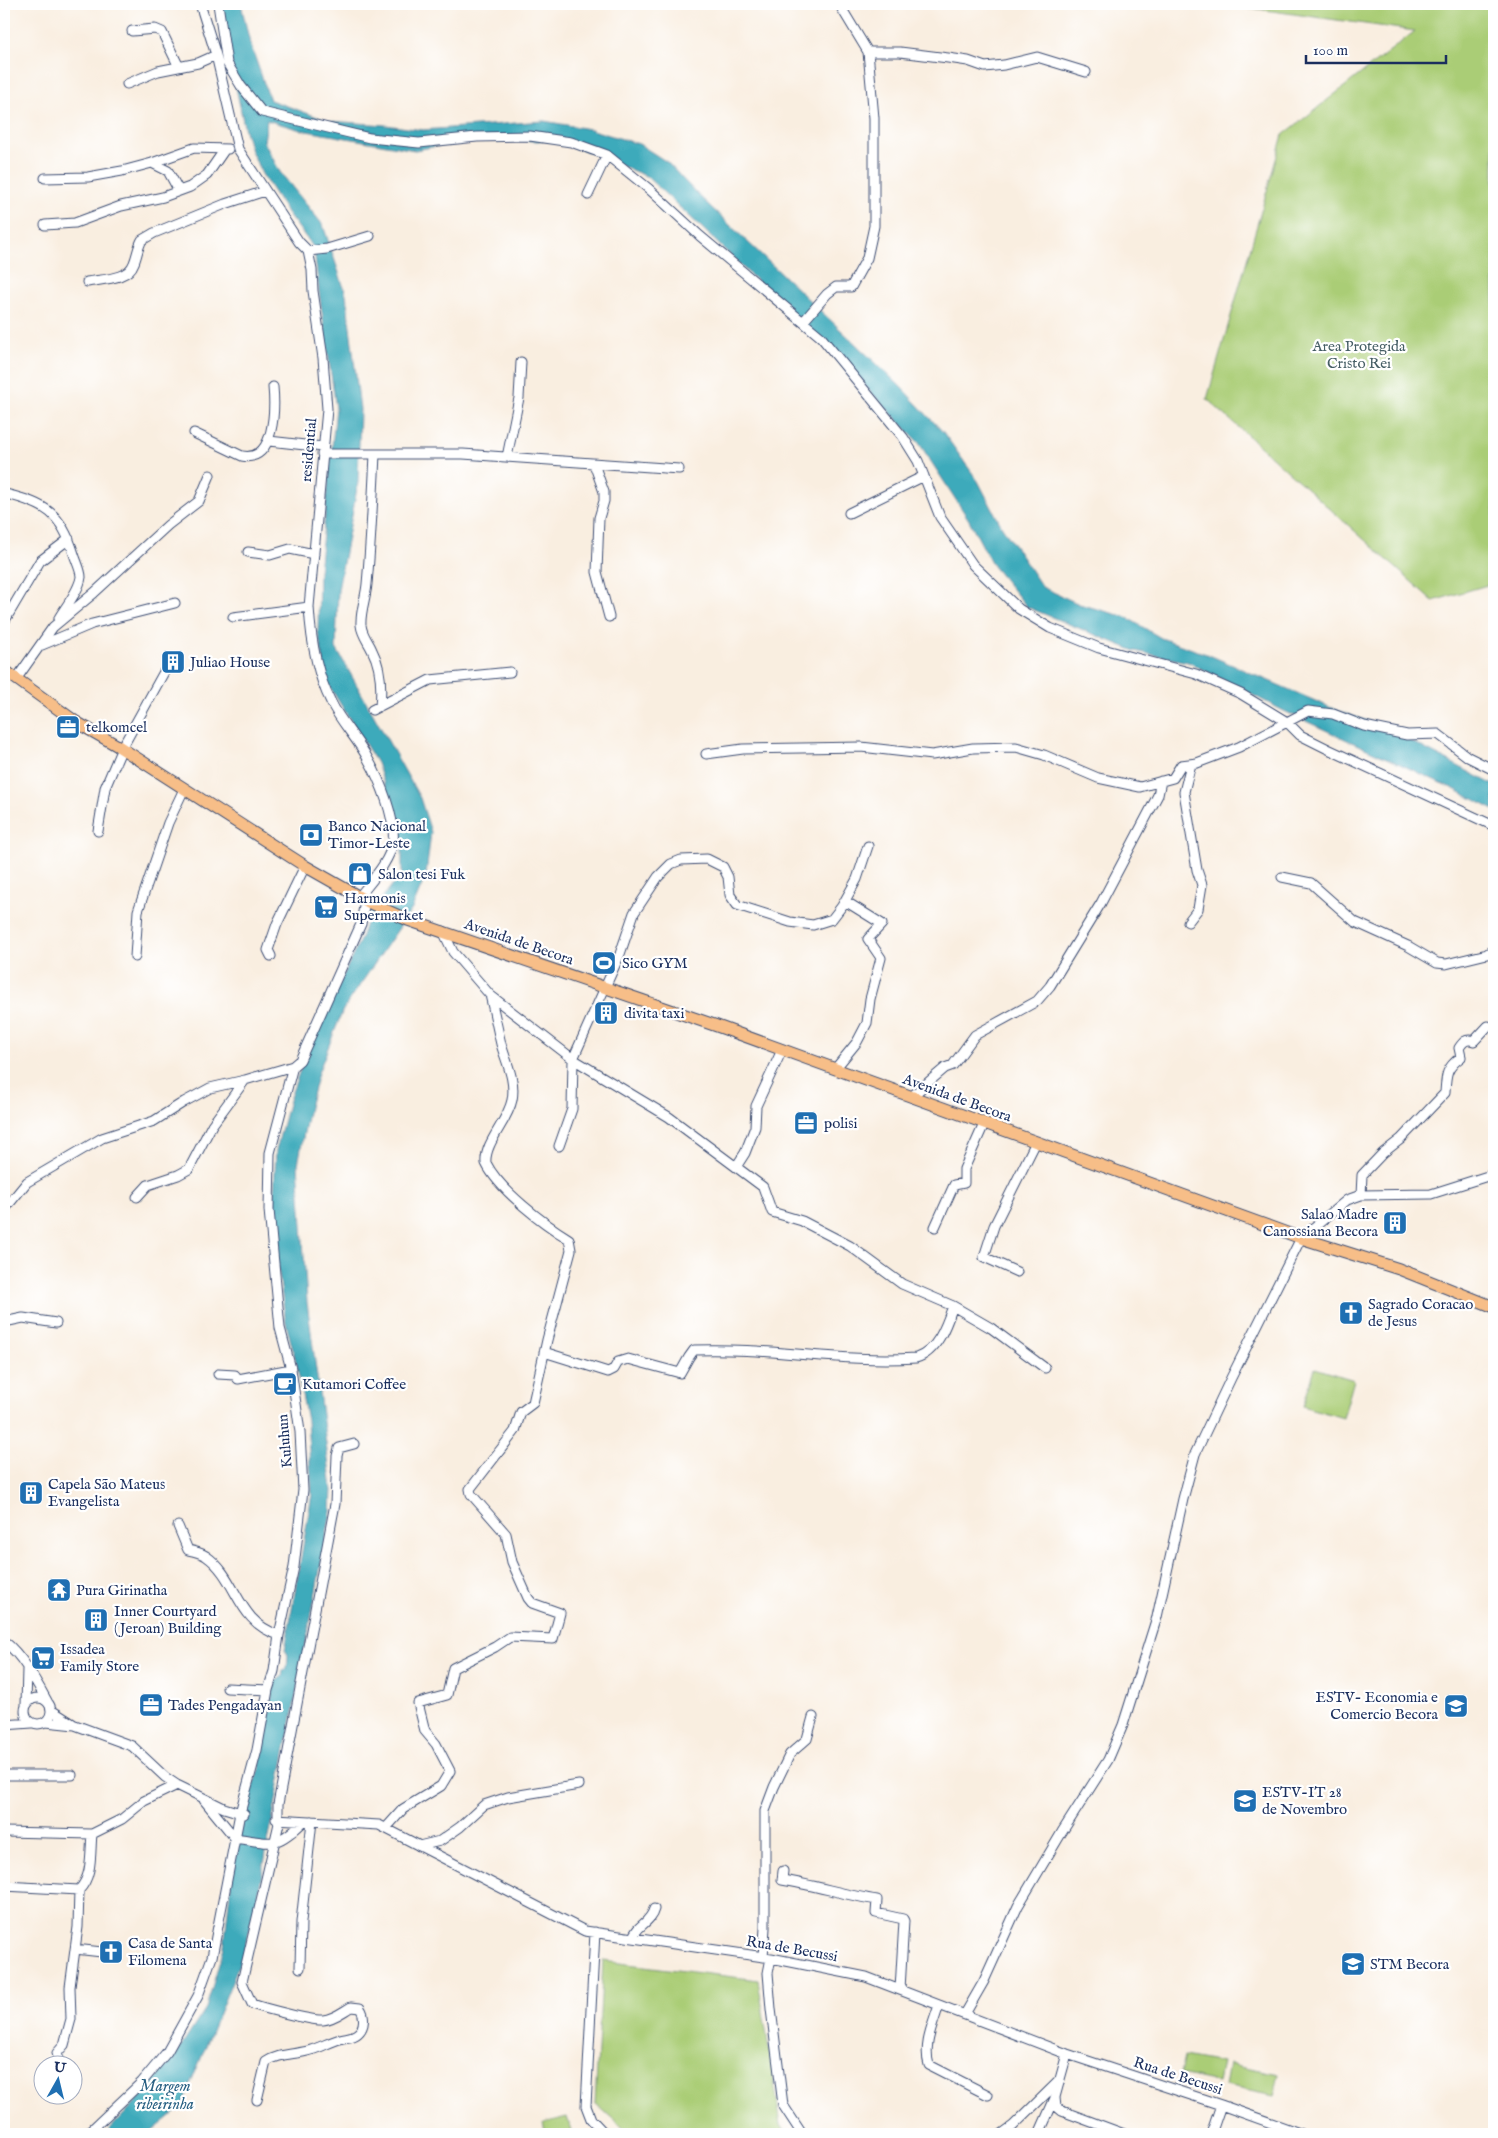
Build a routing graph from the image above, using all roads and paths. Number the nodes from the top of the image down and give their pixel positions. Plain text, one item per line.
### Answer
1 (200, 4) edge
2 (218, 4) edge
3 (839, 4) edge
4 (132, 31) dead end
5 (868, 52) junction
6 (216, 55) junction
7 (179, 67) junction
8 (1086, 72) dead end
9 (127, 84) dead end
10 (225, 149) junction
11 (238, 149) junction
12 (607, 155) junction
13 (152, 163) junction
14 (45, 178) dead end
15 (179, 191) junction
16 (266, 192) junction
17 (588, 196) dead end
18 (45, 225) dead end
19 (370, 236) dead end
20 (308, 251) junction
21 (87, 282) dead end
22 (803, 322) junction
23 (521, 362) dead end
24 (273, 387) dead end
25 (194, 432) dead end
26 (269, 440) junction
27 (325, 452) junction
28 (375, 454) junction
29 (507, 458) junction
30 (594, 464) junction
31 (679, 469) dead end
32 (210, 475) dead end
33 (924, 476) junction
34 (6, 494) dead end
35 (849, 512) dead end
36 (68, 539) junction
37 (248, 552) dead end
38 (314, 554) junction
39 (175, 603) dead end
40 (309, 607) junction
41 (233, 616) dead end
42 (609, 617) dead end
43 (4, 622) edge
44 (53, 627) junction
45 (39, 647) junction
46 (4, 670) edge
47 (164, 672) dead end
48 (510, 672) dead end
49 (17, 678) junction
50 (1287, 722) junction
51 (122, 748) junction
52 (706, 754) dead end
53 (1191, 764) junction
54 (1494, 770) edge
55 (1161, 781) junction
56 (184, 790) junction
57 (1494, 826) edge
58 (98, 831) dead end
59 (868, 846) dead end
60 (305, 866) junction
61 (1282, 877) dead end
62 (365, 900) junction
63 (845, 901) junction
64 (1188, 922) dead end
65 (443, 931) junction
66 (1494, 949) edge
67 (271, 956) dead end
68 (135, 957) dead end
69 (605, 988) junction
70 (490, 995) junction
71 (1488, 1026) dead end
72 (782, 1050) junction
73 (573, 1058) junction
74 (293, 1066) junction
75 (835, 1069) junction
76 (245, 1080) junction
77 (911, 1097) junction
78 (984, 1124) junction
79 (1036, 1142) junction
80 (559, 1146) dead end
81 (736, 1167) junction
82 (1494, 1174) edge
83 (1362, 1195) junction
84 (137, 1197) dead end
85 (4, 1210) edge
86 (935, 1227) dead end
87 (1301, 1238) junction
88 (1017, 1272) dead end
89 (953, 1306) junction
90 (1494, 1307) edge
91 (4, 1322) edge
92 (56, 1323) dead end
93 (544, 1352) junction
94 (1045, 1368) dead end
95 (291, 1369) junction
96 (218, 1374) dead end
97 (354, 1444) dead end
98 (178, 1526) dead end
99 (279, 1635) junction
100 (4, 1641) edge
101 (27, 1669) junction
102 (227, 1688) dead end
103 (268, 1690) junction
104 (49, 1706) junction
105 (26, 1707) junction
106 (813, 1717) dead end
107 (46, 1722) junction
108 (32, 1723) junction
109 (5, 1725) edge
110 (75, 1725) junction
111 (4, 1775) edge
112 (72, 1775) dead end
113 (177, 1785) junction
114 (579, 1785) dead end
115 (202, 1798) junction
116 (242, 1813) junction
117 (278, 1819) junction
118 (308, 1821) junction
119 (386, 1828) junction
120 (4, 1832) edge
121 (92, 1834) junction
122 (236, 1838) junction
123 (272, 1843) junction
124 (419, 1846) junction
125 (783, 1871) dead end
126 (4, 1886) edge
127 (79, 1890) junction
128 (654, 1909) dead end
129 (595, 1932) junction
130 (633, 1938) junction
131 (75, 1949) junction
132 (110, 1953) dead end
133 (767, 1957) junction
134 (300, 1968) dead end
135 (900, 1989) junction
136 (939, 2005) junction
137 (965, 2014) junction
138 (1067, 2054) junction
139 (58, 2056) edge
140 (1059, 2080) junction
141 (988, 2095) dead end
142 (1055, 2097) junction
143 (257, 2100) dead end
144 (1221, 2105) junction
145 (87, 2134) edge
146 (605, 2134) edge
147 (802, 2134) edge
148 (1002, 2134) edge
149 (1039, 2134) edge
150 (1124, 2134) edge
151 (1211, 2134) edge
152 (1302, 2134) edge

1 - 6 street, residential
2 - 12 street
3 - 5 street
4 - 7 street
5 - 8 street
5 - 22 street
6 - 7 street
6 - 11 street, residential
7 - 9 street
10 - 11 street
10 - 13 street
10 - 15 street
11 - 16 street, residential
12 - 17 street
12 - 22 street
13 - 14 street
13 - 15 street
15 - 18 street
16 - 20 street, residential
16 - 21 street
19 - 20 street
20 - 27 street, residential
22 - 33 street
23 - 29 street
24 - 26 street
25 - 26 street
26 - 27 street
27 - 28 street
27 - 38 street, residential
28 - 29 street
28 - 48 street
29 - 30 street
30 - 31 street
30 - 42 street
32 - 44 street
33 - 35 street
33 - 50 street
34 - 36 street
36 - 43 street
36 - 44 street
37 - 38 street
38 - 40 street, residential
39 - 45 street
40 - 41 street
40 - 62 street, residential
44 - 45 street
45 - 49 street
46 - 49 main road
47 - 51 street
49 - 51 main road
50 - 53 street
50 - 54 street
50 - 57 street
51 - 56 main road
51 - 58 street
52 - 55 street
53 - 55 street
53 - 64 street
55 - 77 street
56 - 60 main road
56 - 68 street
59 - 63 street
60 - 62 main road
60 - 67 street
61 - 66 street
62 - 65 main road, Avenida de Becora
62 - 74 street, Kuluhun
63 - 69 street
63 - 75 street
65 - 69 main road, Avenida de Becora
65 - 70 street
69 - 72 main road, Avenida de Becora
69 - 73 street
70 - 73 street
70 - 93 street
71 - 83 street
72 - 75 main road, Avenida de Becora
72 - 81 street
73 - 80 street
73 - 81 street
74 - 76 street
74 - 95 street, Kuluhun
75 - 77 main road, Avenida de Becora
76 - 84 street
76 - 85 street
77 - 78 main road, Avenida de Becora
78 - 79 main road, Avenida de Becora
78 - 86 street
79 - 87 main road, Avenida de Becora
79 - 88 street
81 - 89 street
82 - 83 street
83 - 87 street
87 - 90 main road, Avenida de Becora
87 - 137 street
89 - 93 street
89 - 94 street
91 - 92 street
93 - 119 street
95 - 96 street
95 - 99 street, Kuluhun
97 - 117 street
98 - 99 street
99 - 103 street, Kuluhun
100 - 101 street
101 - 104 street
101 - 105 street
102 - 103 street
103 - 116 street, Kuluhun
104 - 105 street
104 - 107 street
104 - 110 street
105 - 108 street
105 - 109 street
106 - 133 street
107 - 108 street
107 - 110 street
108 - 109 street
110 - 113 street
111 - 112 street
113 - 115 street
113 - 121 street
114 - 124 street
115 - 116 street
115 - 122 street
116 - 122 street, Kuluhun
117 - 118 street, Rua de Becussi
117 - 123 street
118 - 119 street, Rua de Becussi
118 - 123 street
118 - 134 street
119 - 124 street, Rua de Becussi
120 - 121 street
121 - 127 street
122 - 123 street
122 - 145 street, Kuluhun
123 - 143 street
124 - 129 street, Rua de Becussi
125 - 135 street
126 - 127 street
127 - 131 street
128 - 130 street
129 - 130 street, Rua de Becussi
129 - 146 street
130 - 133 street, Rua de Becussi
131 - 132 street
131 - 139 street
133 - 135 street, Rua de Becussi
133 - 147 street
135 - 136 street, Rua de Becussi
136 - 137 street, Rua de Becussi
136 - 141 street
137 - 138 street, Rua de Becussi
138 - 140 street
138 - 144 street, Rua de Becussi
140 - 142 street
140 - 148 street
142 - 149 street
142 - 150 street
144 - 151 street
144 - 152 street, Rua de Becussi

